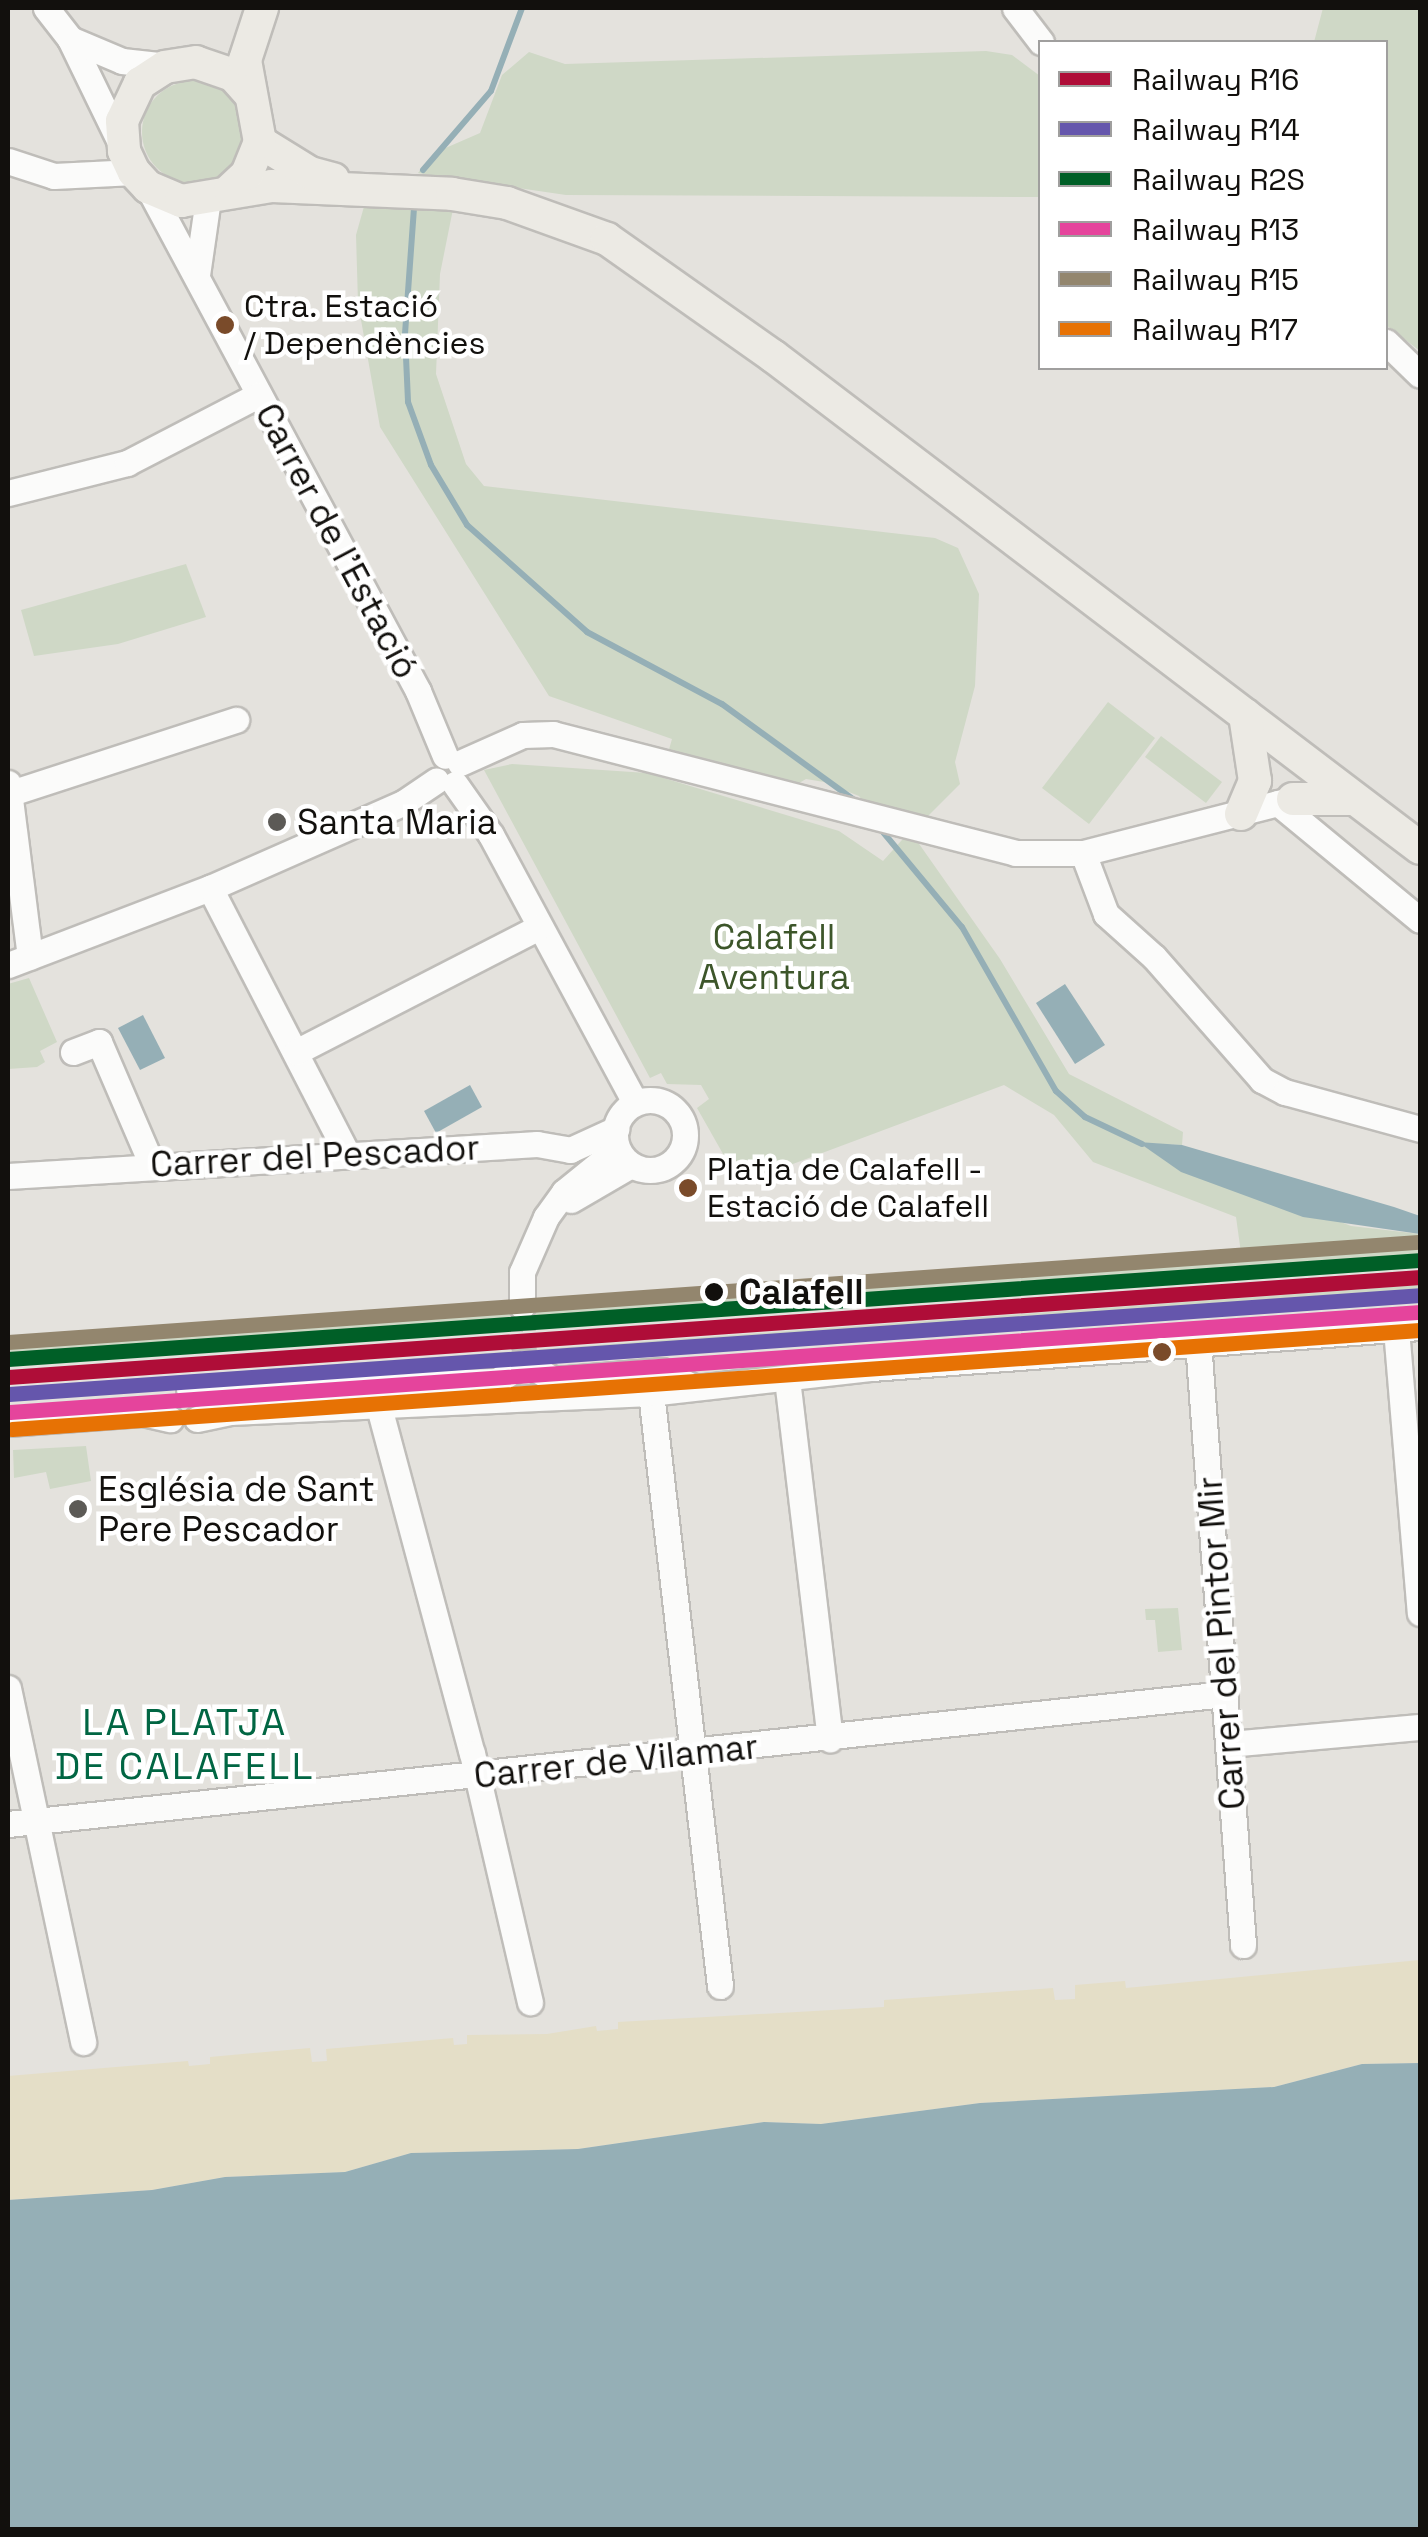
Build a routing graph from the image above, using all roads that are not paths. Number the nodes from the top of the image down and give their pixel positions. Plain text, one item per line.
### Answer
1 (46, 8) edge
2 (249, 8) edge
3 (262, 8) edge
4 (1015, 8) edge
5 (70, 39) junction
6 (1039, 40) edge
7 (182, 64) junction
8 (249, 93) junction
9 (260, 142) junction
10 (8, 161) edge
11 (136, 170) junction
12 (376, 188) junction
13 (219, 195) junction
14 (197, 275) junction
15 (1388, 344) edge
16 (1419, 371) edge
17 (258, 395) junction
18 (8, 493) edge
19 (1245, 715) junction
20 (236, 720) dead end
21 (449, 771) junction
22 (8, 790) edge
23 (1355, 799) junction
24 (1286, 801) junction
25 (1241, 814) junction
26 (1420, 848) edge
27 (1084, 853) junction
28 (210, 888) junction
29 (1420, 920) edge
30 (539, 927) junction
31 (19, 961) edge
32 (73, 1052) dead end
33 (296, 1052) junction
34 (635, 1102) junction
35 (1420, 1129) edge
36 (622, 1148) junction
37 (347, 1153) junction
38 (152, 1164) junction
39 (8, 1176) edge
40 (522, 1306) tunnel mouth
41 (1408, 1328) edge
42 (1198, 1342) junction
43 (1410, 1362) edge
44 (787, 1379) junction
45 (693, 1387) junction
46 (651, 1394) junction
47 (196, 1404) junction
48 (379, 1407) junction
49 (8, 1423) edge
50 (1420, 1612) edge
51 (8, 1688) edge
52 (1225, 1694) junction
53 (1420, 1727) edge
54 (830, 1739) junction
55 (1229, 1744) junction
56 (692, 1756) junction
57 (473, 1774) junction
58 (36, 1821) junction
59 (8, 1824) edge
60 (1243, 1944) dead end
61 (720, 1986) dead end
62 (530, 2002) dead end
63 (83, 2042) dead end

1 - 5 street, Carrer de l'Estació
2 - 7 main road
3 - 8 main road
4 - 6 street
5 - 7 street
5 - 11 street, Carrer de l'Estació
7 - 8 main road
7 - 11 main road
8 - 9 main road
9 - 12 main road
9 - 13 main road
10 - 11 street
11 - 13 main road
11 - 14 street, Carrer de l'Estació
12 - 13 main road
12 - 19 main road
13 - 14 street
14 - 17 street, Carrer de l'Estació
15 - 16 street
17 - 18 street
17 - 21 street, Carrer de l'Estació
19 - 23 main road
19 - 25 main road
20 - 22 street
21 - 27 street
21 - 28 street
21 - 30 street, Carrer de l'Estació
22 - 31 street
23 - 24 main road
23 - 26 main road
24 - 25 street
24 - 29 street
25 - 27 street
27 - 35 street
28 - 31 street
28 - 33 street
30 - 33 street
30 - 34 street, Carrer de l'Estació
32 - 38 street
33 - 37 street
34 - 36 street
34 - 36 street
36 - 37 street, Carrer del Pescador
36 - 40 street
37 - 38 street, Carrer del Pescador
38 - 39 street, Carrer del Pescador
41 - 42 street
41 - 43 street
42 - 44 street
42 - 52 street, Carrer del Pintor Mir
43 - 50 street
44 - 45 street
44 - 54 street
45 - 46 street
45 - 47 street
46 - 48 street
46 - 56 street
47 - 48 street
47 - 49 street
48 - 57 street
51 - 58 street
52 - 54 street, Carrer de Vilamar
52 - 55 street, Carrer del Pintor Mir
53 - 55 street
54 - 56 street, Carrer de Vilamar
55 - 60 street, Carrer del Pintor Mir
56 - 57 street, Carrer de Vilamar
56 - 61 street
57 - 58 street, Carrer de Vilamar
57 - 62 street
58 - 59 street, Carrer de Vilamar
58 - 63 street

